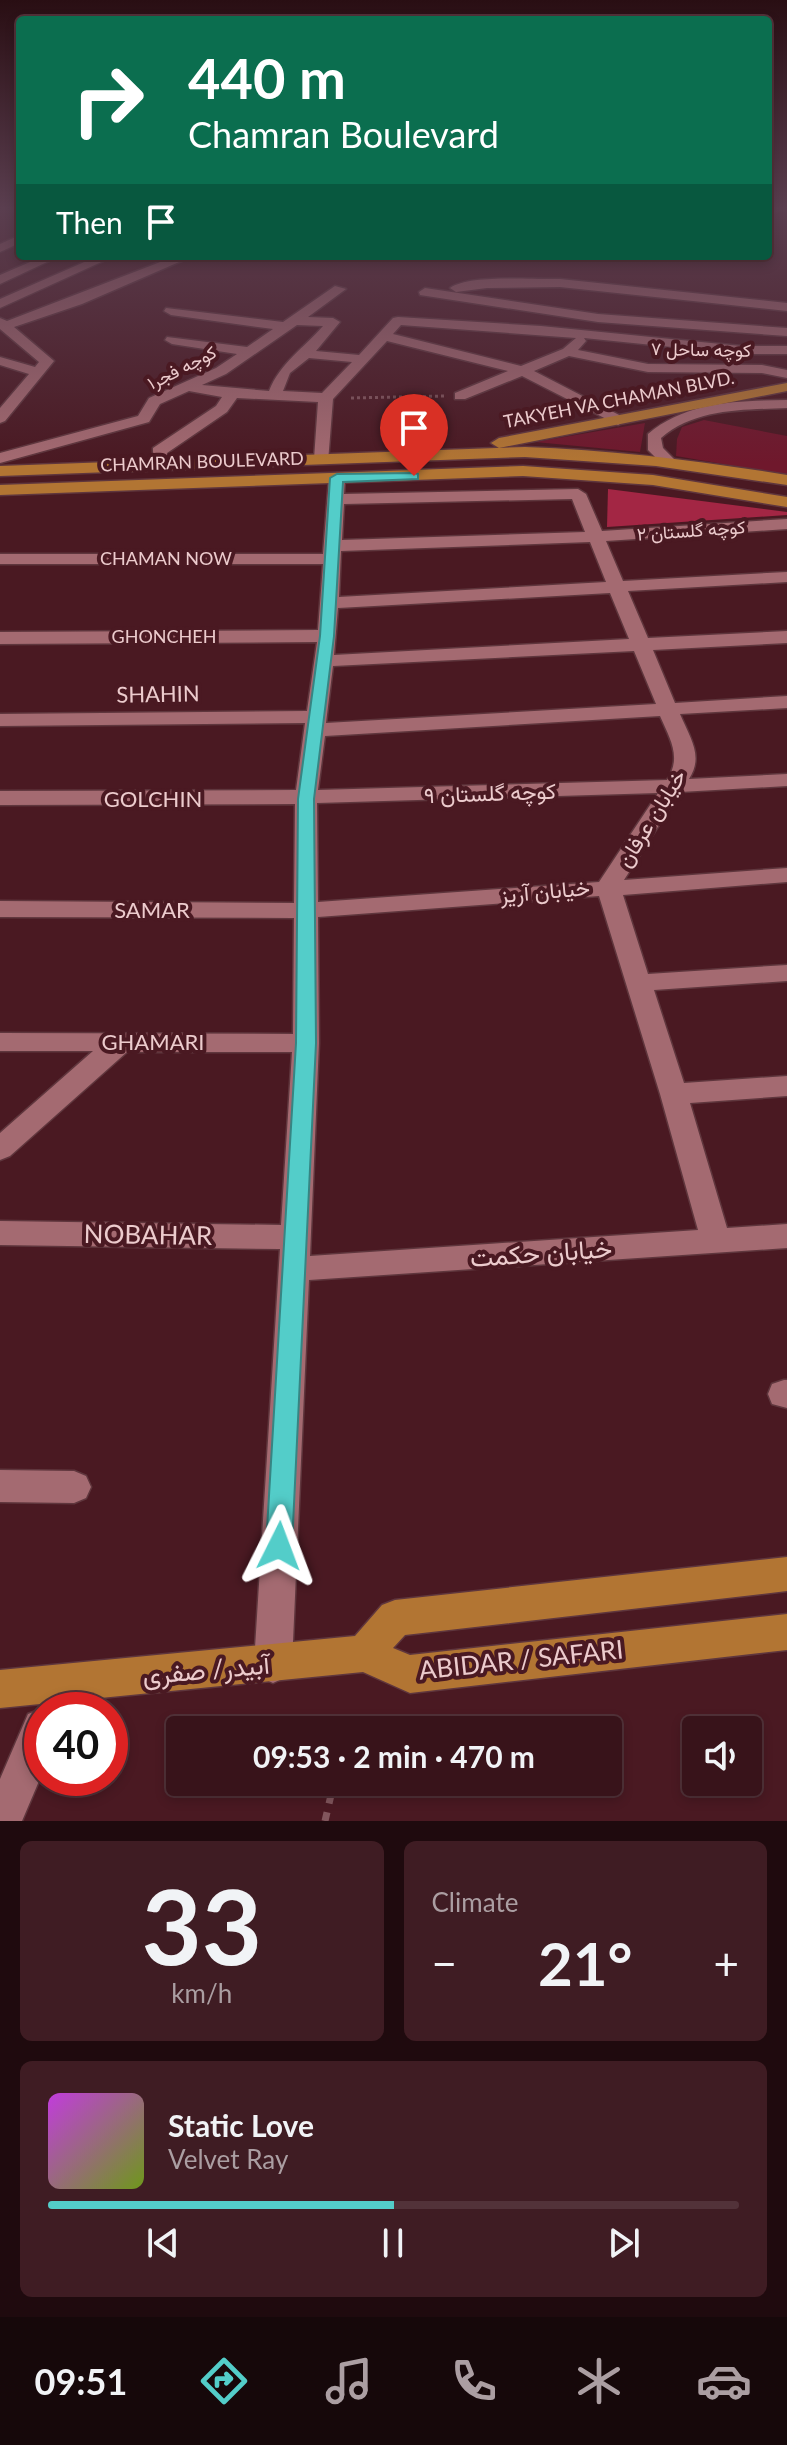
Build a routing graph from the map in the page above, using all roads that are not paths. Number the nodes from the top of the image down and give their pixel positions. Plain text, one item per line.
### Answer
1 (25, 293) edge
2 (97, 293) edge
3 (334, 293) edge
4 (432, 293) edge
5 (625, 293) edge
6 (636, 293) edge
7 (0, 304) edge
8 (787, 307) edge
9 (171, 311) dead end
10 (598, 318) junction
11 (616, 319) junction
12 (2, 324) edge
13 (290, 324) junction
14 (787, 332) edge
15 (585, 335) junction
16 (383, 336) junction
17 (172, 340) dead end
18 (787, 350) edge
19 (251, 352) junction
20 (568, 352) junction
21 (306, 354) junction
22 (362, 359) junction
23 (0, 361) edge
24 (524, 371) junction
25 (38, 372) junction
26 (787, 374) edge
27 (187, 386) junction
28 (787, 387) edge
29 (232, 393) junction
30 (274, 396) junction
31 (460, 396) road end
32 (326, 398) junction
33 (787, 404) edge
34 (1, 417) edge
35 (618, 420) junction
36 (458, 454) junction
37 (670, 463) junction
38 (159, 465) junction
39 (1, 467) edge
40 (332, 479) junction
41 (787, 480) edge
42 (0, 490) edge
43 (787, 502) edge
44 (787, 524) edge
45 (596, 537) junction
46 (333, 553) junction
47 (0, 559) edge
48 (787, 577) edge
49 (616, 587) junction
50 (330, 603) junction
51 (787, 637) edge
52 (0, 638) edge
53 (641, 644) junction
54 (325, 649) junction
55 (787, 702) edge
56 (668, 709) junction
57 (0, 720) edge
58 (315, 723) junction
59 (787, 780) edge
60 (674, 787) junction
61 (0, 798) edge
62 (306, 799) junction
63 (787, 875) edge
64 (608, 886) junction
65 (0, 909) edge
66 (304, 911) junction
67 (787, 973) edge
68 (637, 983) junction
69 (0, 1042) edge
70 (121, 1042) junction
71 (306, 1043) junction
72 (787, 1086) edge
73 (674, 1094) junction
74 (0, 1149) edge
75 (0, 1233) edge
76 (787, 1236) edge
77 (295, 1237) junction
78 (716, 1241) junction
79 (295, 1269) junction
80 (0, 1486) edge
81 (74, 1487) dead end
82 (787, 1574) edge
83 (787, 1632) edge
84 (364, 1654) junction
85 (273, 1664) junction
86 (0, 1689) edge
87 (24, 1692) edge
88 (83, 1692) edge
89 (24, 1770) edge
90 (2, 1821) edge

1 - 7 street
2 - 12 street
3 - 13 street, کوچه فجر۱
4 - 10 street
5 - 11 street
6 - 8 street
9 - 13 street
10 - 11 street
10 - 15 street
11 - 14 street
12 - 25 street
13 - 19 street, کوچه فجر۱
13 - 21 street
15 - 16 street
15 - 18 street
15 - 20 street
16 - 22 street
16 - 24 street
17 - 19 street
19 - 27 street, کوچه فجر۱
20 - 24 street
20 - 26 street, کوچه ساحل ۷
21 - 22 street
21 - 30 street
22 - 32 street
23 - 25 street
24 - 31 street
24 - 35 street
25 - 34 street
27 - 29 street
27 - 39 street, کوچه فجر۱
28 - 35 main road, TAKYEH VA CHAMAN BLVD.
29 - 30 street
29 - 38 street
30 - 32 street
32 - 40 street
33 - 37 street
35 - 36 main road, TAKYEH VA CHAMAN BLVD.
36 - 37 main road, CHAMRAN BOULEVARD
36 - 40 main road, CHAMRAN BOULEVARD
37 - 41 main road, CHAMRAN BOULEVARD
38 - 39 main road, CHAMRAN BOULEVARD
38 - 40 main road, CHAMRAN BOULEVARD
40 - 42 main road, CHAMRAN BOULEVARD
40 - 43 main road, CHAMRAN BOULEVARD
40 - 45 street, خیابان عرفان
40 - 46 street
44 - 45 street, کوچه گلستان ۲
45 - 46 street, کوچه گلستان ۲
45 - 49 street, خیابان عرفان
46 - 47 street, CHAMAN NOW
46 - 50 street
48 - 49 street
49 - 50 street
49 - 53 street, خیابان عرفان
50 - 54 street
51 - 53 street, GHONCHEH
52 - 54 street, GHONCHEH
53 - 54 street, GHONCHEH
53 - 56 street, خیابان عرفان
54 - 58 street
55 - 56 street, SHAHIN
56 - 58 street, SHAHIN
56 - 60 street, خیابان عرفان
57 - 58 street, SHAHIN
58 - 62 street
59 - 60 street, کوچه گلستان ۹
60 - 62 street, کوچه گلستان ۹
60 - 64 street, خیابان عرفان
61 - 62 street, GOLCHIN
62 - 66 street
63 - 64 street, خیابان آریز
64 - 66 street, خیابان آریز
64 - 68 street, خیابان عرفان
65 - 66 street, SAMAR
66 - 71 street
67 - 68 street
68 - 73 street, خیابان عرفان
69 - 70 street, GHAMARI
70 - 71 street, GHAMARI
70 - 74 street
71 - 77 street
72 - 73 street
73 - 78 street, خیابان عرفان
75 - 77 street, NOBAHAR
76 - 78 street, خیابان حکمت
77 - 79 street
78 - 79 street, خیابان حکمت
79 - 85 street
80 - 81 street
82 - 84 main road
83 - 84 main road, ABIDAR / SAFARI
84 - 85 main road, آبیدر/ صفری
85 - 88 main road, آبیدر/ صفری
86 - 87 main road, آبیدر/ صفری
89 - 90 street

